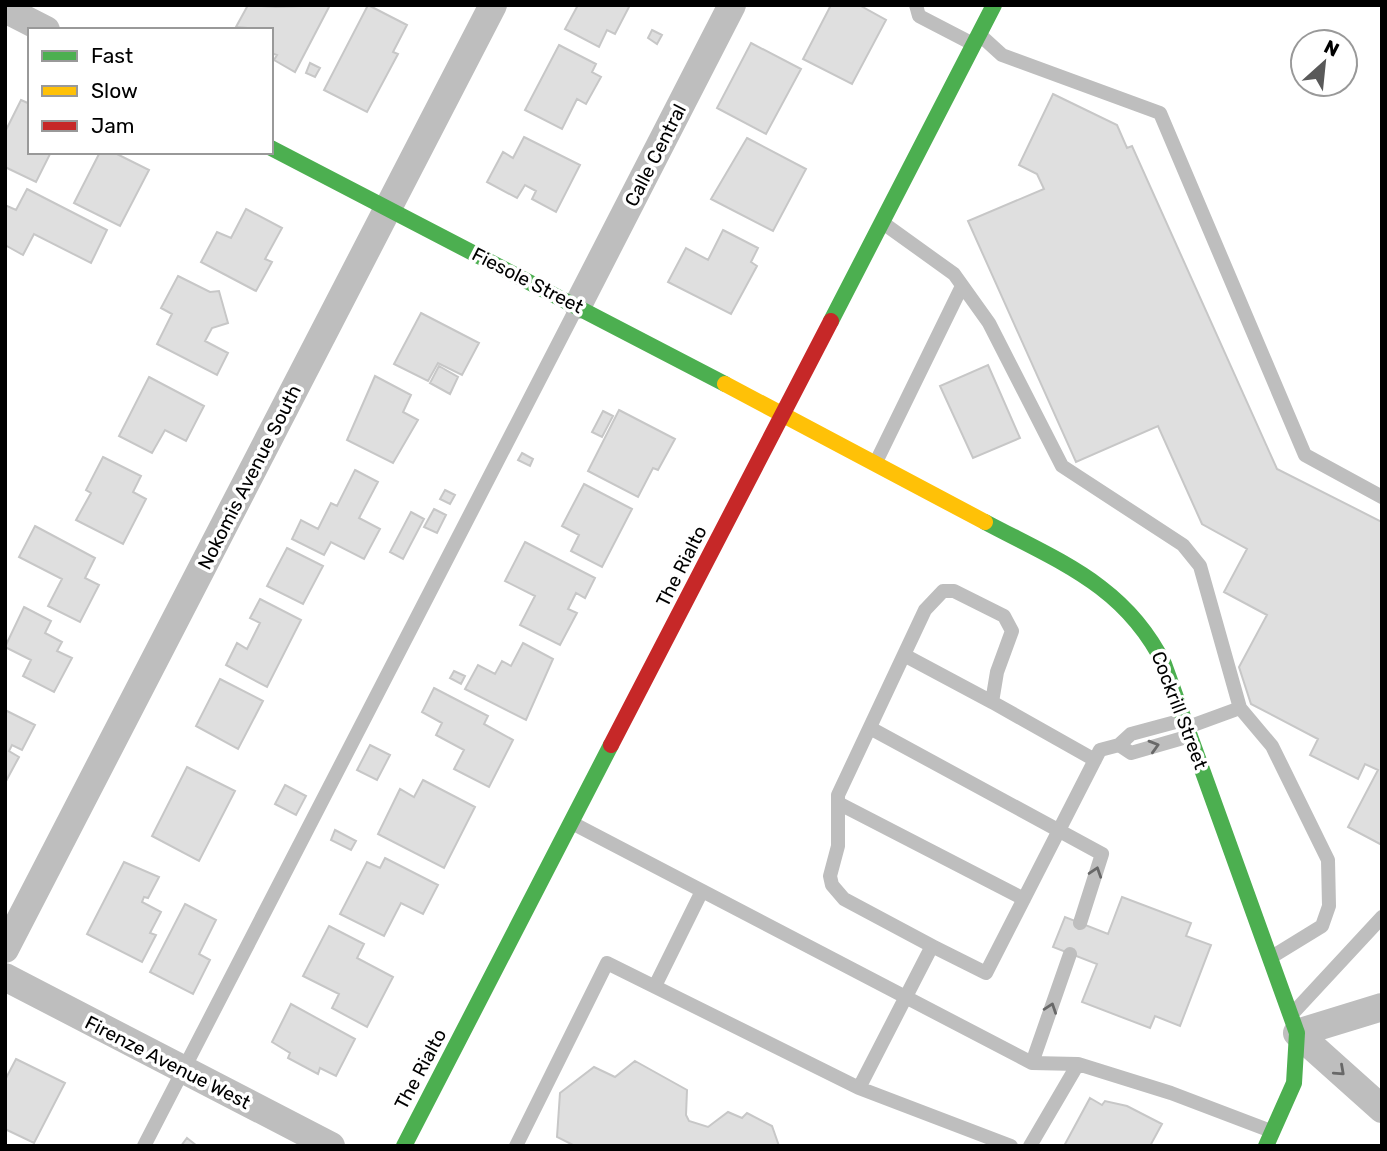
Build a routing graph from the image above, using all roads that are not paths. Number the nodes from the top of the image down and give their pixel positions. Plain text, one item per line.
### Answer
1 (493, 5) edge
2 (732, 5) edge
3 (916, 5) edge
4 (995, 5) edge
5 (5, 9) edge
6 (42, 28) edge
7 (977, 40) junction
8 (273, 149) edge
9 (388, 209) junction
10 (882, 223) junction
11 (962, 286) junction
12 (578, 305) junction
13 (783, 414) junction
14 (876, 463) junction
15 (1382, 497) edge
16 (904, 655) junction
17 (992, 702) junction
18 (1240, 708) junction
19 (870, 728) junction
20 (1187, 728) junction
21 (1095, 760) junction
22 (838, 803) junction
23 (573, 823) junction
24 (1066, 833) junction
25 (702, 891) junction
26 (1024, 899) junction
27 (1382, 917) edge
28 (1080, 923) dead end
29 (932, 946) junction
30 (5, 949) edge
31 (1070, 954) dead end
32 (1271, 957) junction
33 (5, 977) edge
34 (655, 986) junction
35 (905, 998) junction
36 (1382, 1007) edge
37 (1295, 1024) junction
38 (1032, 1063) junction
39 (1078, 1064) junction
40 (183, 1070) junction
41 (859, 1088) junction
42 (1382, 1109) edge
43 (1270, 1139) edge
44 (144, 1146) edge
45 (331, 1146) edge
46 (404, 1146) edge
47 (516, 1146) edge
48 (1011, 1146) edge
49 (1030, 1146) edge

1 - 9 street, Nokomis Avenue South
2 - 12 street, Calle Central
3 - 7 lane
4 - 7 street, The Rialto
5 - 6 street
7 - 10 street, The Rialto
7 - 15 lane
8 - 9 street, Fiesole Street
9 - 12 street, Fiesole Street
9 - 30 street, Nokomis Avenue South
10 - 11 lane
10 - 13 street, The Rialto
11 - 14 lane
11 - 18 lane
12 - 13 street, Fiesole Street
12 - 40 lane
13 - 14 street, Cockrill Street
13 - 23 street, The Rialto
14 - 20 street, Cockrill Street
16 - 17 lane
16 - 17 lane
16 - 19 lane
17 - 21 lane
18 - 20 lane
18 - 32 lane
19 - 22 lane
19 - 24 lane
20 - 21 lane
20 - 32 street, Cockrill Street
21 - 24 lane
22 - 26 lane
22 - 29 lane
23 - 25 lane
23 - 46 street, The Rialto
24 - 26 lane
28 -> 24 lane
25 - 34 lane
25 - 35 lane
26 - 29 lane
27 - 37 lane
29 - 35 lane
38 -> 31 lane
32 - 37 street, Cockrill Street
33 - 40 street, Firenze Avenue West
34 - 41 lane
34 - 47 lane
35 - 38 lane
35 - 41 lane
36 - 37 street
37 -> 42 street, Cockrill Street
37 - 43 street, Cockrill Street
38 - 39 lane
39 - 43 lane
39 - 49 lane
40 - 44 lane
40 - 45 street, Firenze Avenue West
41 - 48 lane

